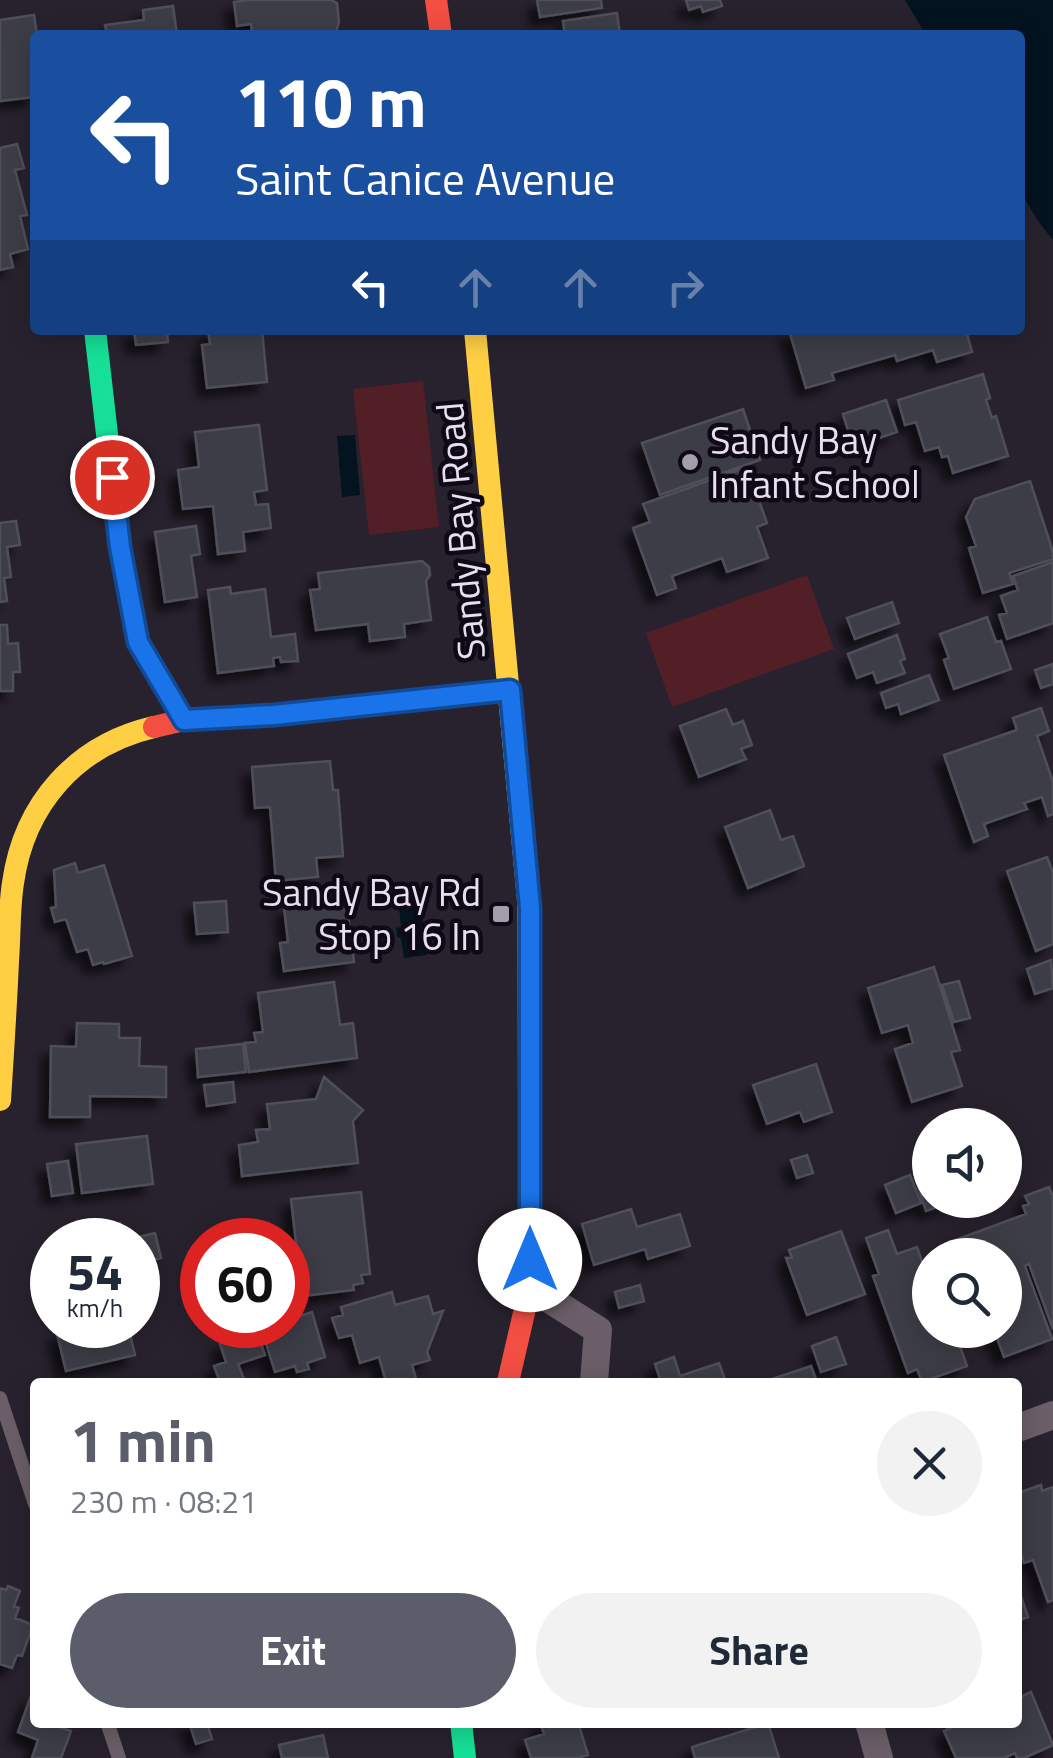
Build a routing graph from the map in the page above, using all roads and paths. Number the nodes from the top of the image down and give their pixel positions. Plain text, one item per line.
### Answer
1 (436, 0) edge
2 (439, 30) edge
3 (96, 335) edge
4 (476, 335) edge
5 (510, 690) junction
6 (184, 720) junction
7 (0, 1100) edge
8 (530, 1287) junction
9 (509, 1378) edge
10 (594, 1378) edge
11 (0, 1398) edge
12 (1053, 1416) edge
13 (1022, 1427) edge
14 (30, 1489) edge
15 (109, 1728) edge
16 (462, 1728) edge
17 (871, 1728) edge
18 (119, 1758) edge
19 (465, 1758) edge
20 (879, 1758) edge

1 - 2 street
3 - 6 street
4 - 5 street, Sandy Bay Road
5 - 6 street
5 - 8 street, Sandy Bay Road
6 - 7 street
8 - 9 street, Sandy Bay Road
8 - 10 street
11 - 14 lane
12 - 13 street
15 - 18 lane
16 - 19 street
17 - 20 street

